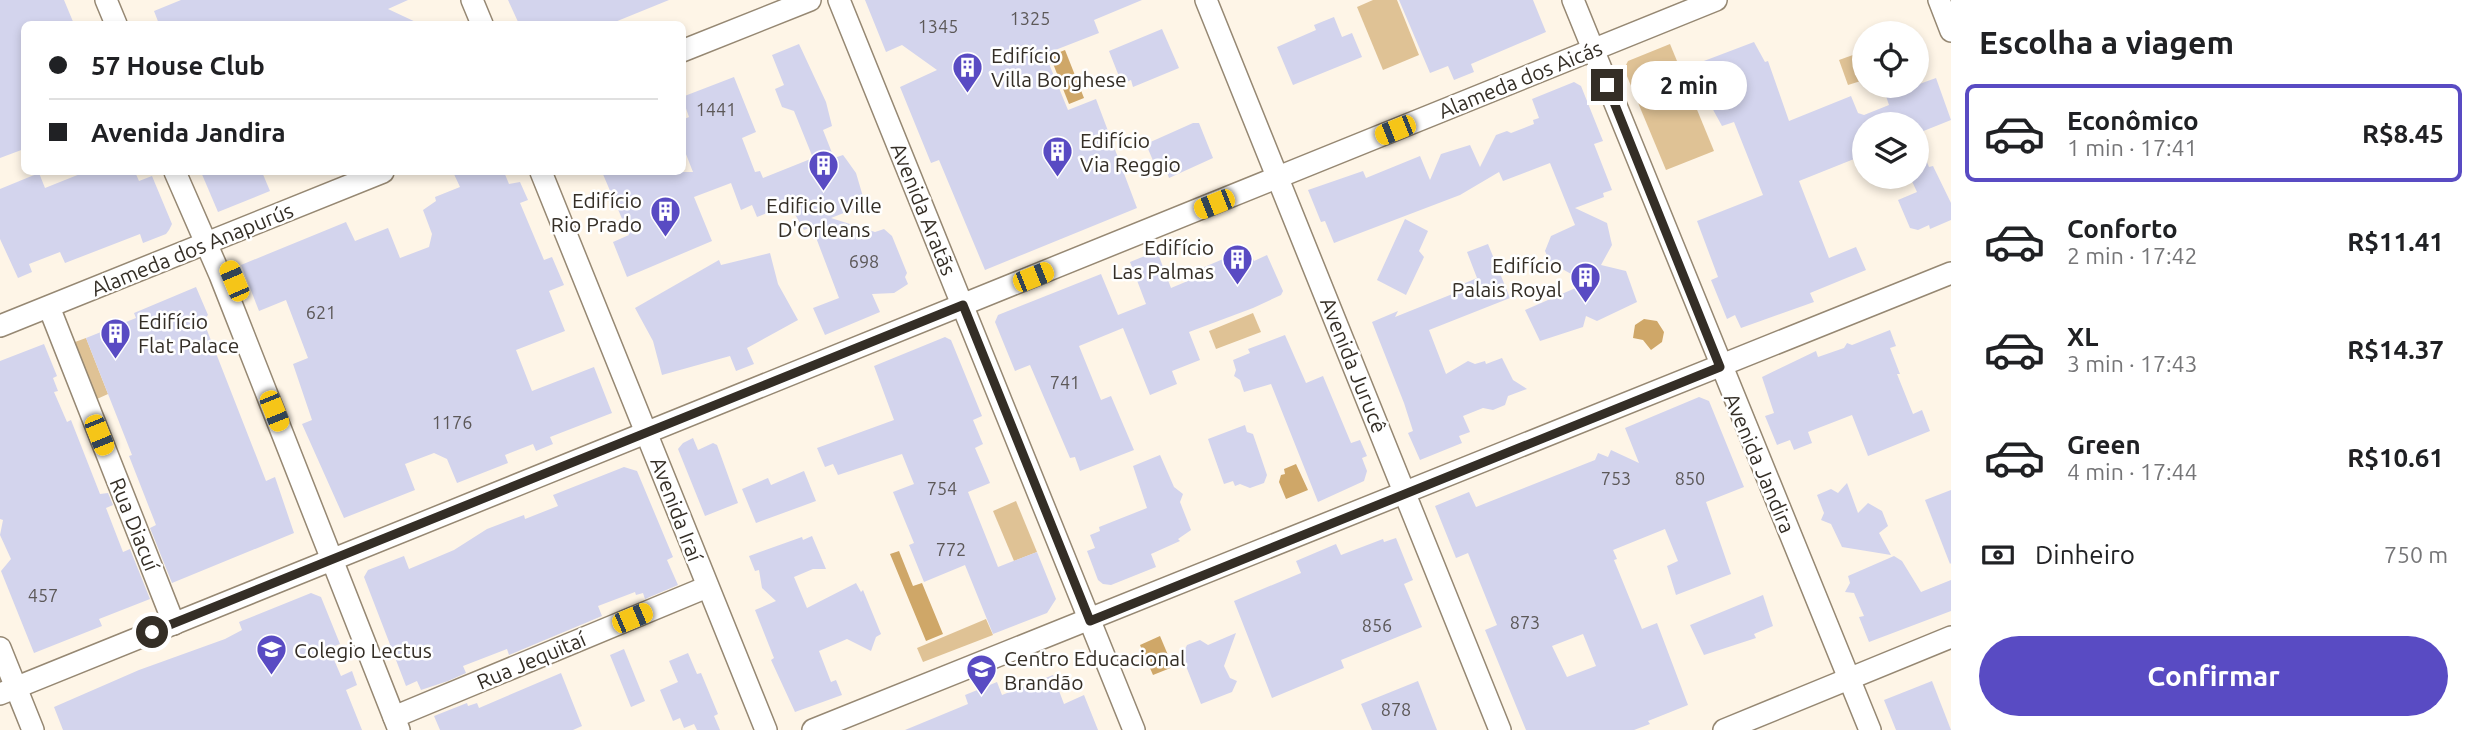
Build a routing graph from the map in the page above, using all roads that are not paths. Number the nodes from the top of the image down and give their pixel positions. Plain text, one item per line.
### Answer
1 (106, 0) edge
2 (472, 0) edge
3 (810, 0) edge
4 (839, 0) edge
5 (1206, 0) edge
6 (1573, 0) edge
7 (1716, 0) edge
8 (1939, 0) edge
9 (115, 21) edge
10 (481, 21) edge
11 (1951, 31) edge
12 (686, 49) edge
13 (1592, 50) junction
14 (177, 175) edge
15 (376, 175) edge
16 (542, 175) edge
17 (1278, 177) junction
18 (216, 239) junction
19 (1951, 272) edge
20 (963, 305) junction
21 (48, 307) junction
22 (0, 326) edge
23 (1720, 367) junction
24 (647, 433) junction
25 (1406, 494) junction
26 (333, 558) junction
27 (707, 587) junction
28 (1090, 621) junction
29 (174, 624) junction
30 (1951, 637) edge
31 (0, 648) edge
32 (1850, 679) junction
33 (8, 691) edge
34 (397, 723) edge
35 (33, 730) edge
36 (766, 730) edge
37 (813, 730) edge
38 (1134, 730) edge
39 (1500, 730) edge
40 (1724, 730) edge
41 (1870, 730) edge

1 - 9 street
2 - 10 street
3 - 12 street
4 - 20 street, Avenida Aratãs
5 - 17 street, Avenida Jurucê
6 - 13 street, Avenida Jandira
7 - 13 street, Alameda dos Aicás
8 - 11 street
13 - 17 street, Alameda dos Aicás
13 - 23 street, Avenida Jandira
14 - 18 street
15 - 18 street, Alameda dos Anapurús
16 - 24 street, Avenida Iraí
17 - 20 street, Alameda dos Aicás
17 - 25 street, Avenida Jurucê
18 - 21 street, Alameda dos Anapurús
18 - 26 street
19 - 23 street
20 - 24 street, Alameda dos Aicás
20 - 28 street, Avenida Aratãs
21 - 22 street, Alameda dos Anapurús
21 - 29 street, Rua Diacuí
23 - 25 street
23 - 32 street, Avenida Jandira
24 - 26 street, Alameda dos Aicás
24 - 27 street, Avenida Iraí
25 - 28 street
25 - 39 street, Avenida Jurucê
26 - 29 street, Alameda dos Aicás
26 - 34 street
27 - 34 street, Rua Jequitaí
27 - 36 street, Avenida Iraí
28 - 37 street
28 - 38 street, Avenida Aratãs
29 - 33 street, Alameda dos Aicás
30 - 32 street
31 - 33 street
32 - 40 street
32 - 41 street, Avenida Jandira
33 - 35 street

